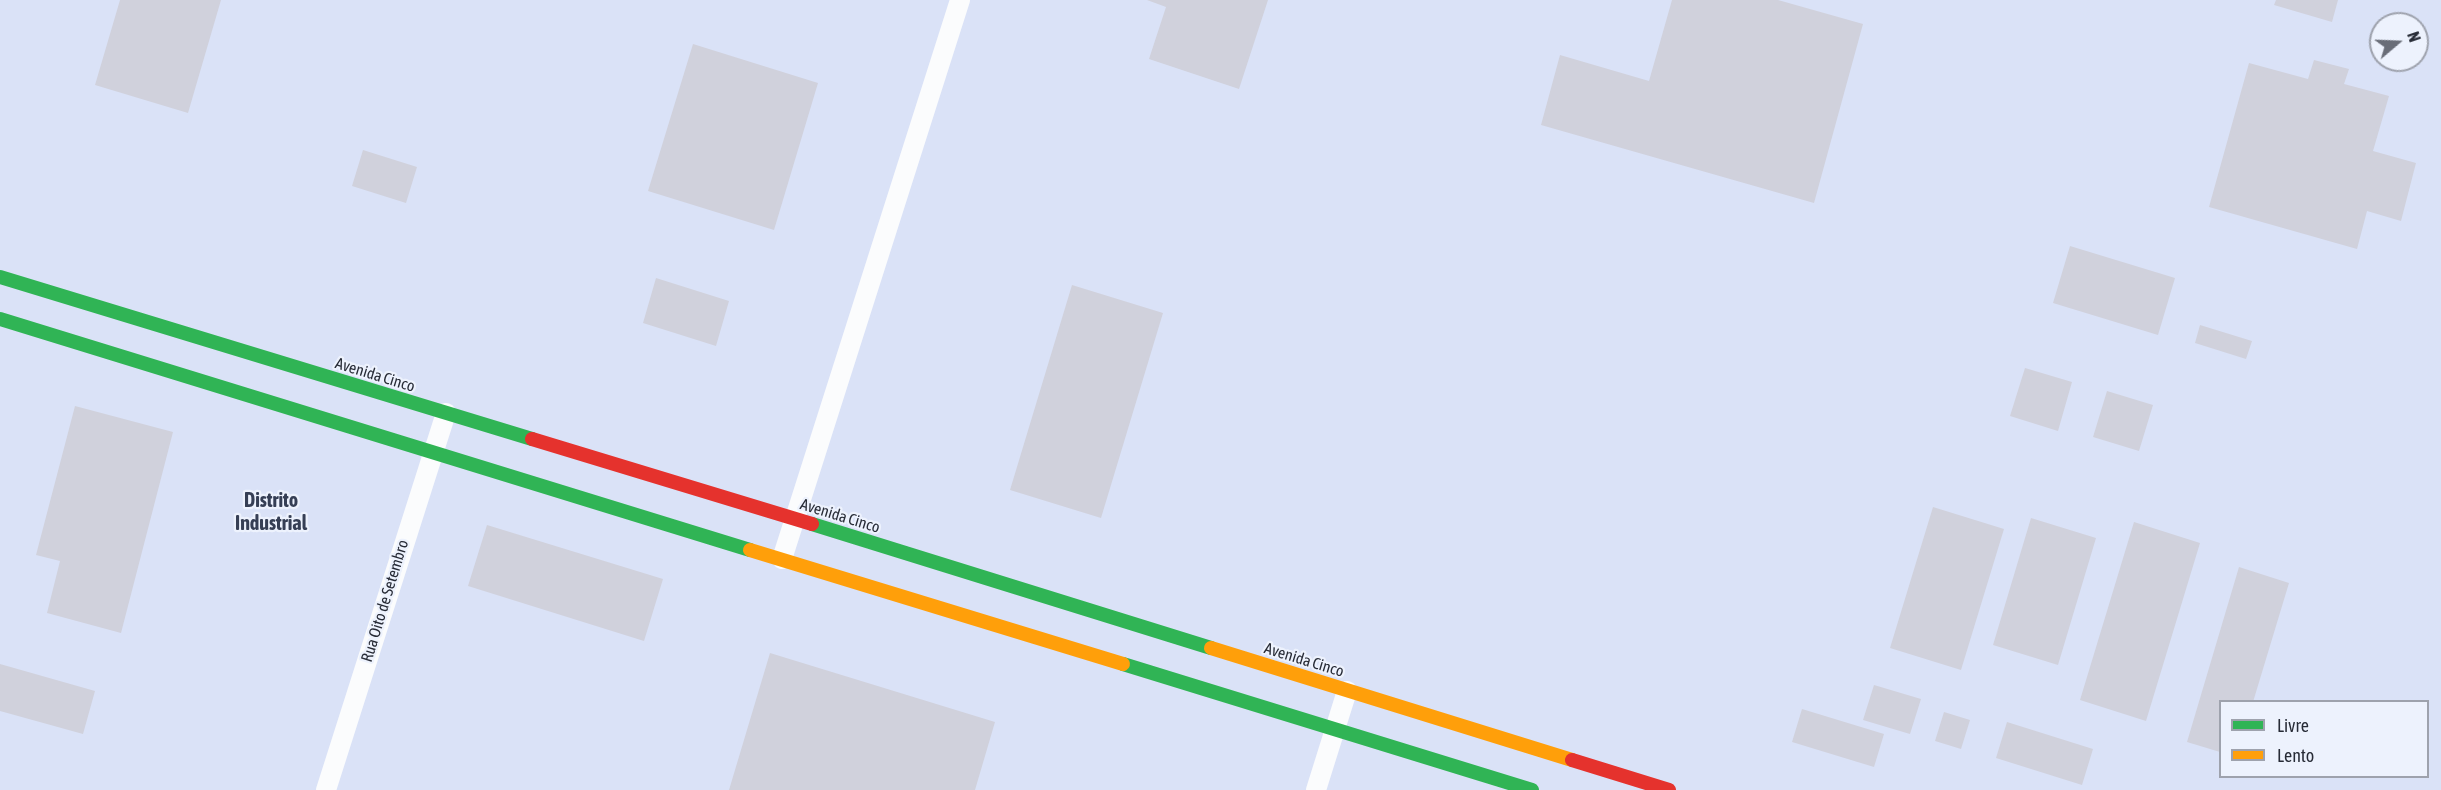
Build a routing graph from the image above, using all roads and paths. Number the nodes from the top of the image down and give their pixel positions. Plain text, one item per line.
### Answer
1 (960, 0) edge
2 (0, 277) edge
3 (0, 319) edge
4 (446, 413) junction
5 (431, 453) junction
6 (795, 519) junction
7 (782, 559) junction
8 (1347, 691) junction
9 (1334, 730) junction
10 (326, 790) edge
11 (1316, 790) edge
12 (1532, 790) edge
13 (1669, 790) edge

1 - 6 street
2 - 4 street, Avenida Cinco
3 - 5 street
4 - 5 street, Rua Oito de Setembro
4 - 6 street, Avenida Cinco
5 - 7 street
5 - 10 street, Rua Oito de Setembro
6 - 7 street
6 - 8 street, Avenida Cinco
7 - 9 street
8 - 9 street
8 - 13 street, Avenida Cinco
9 - 11 street
9 - 12 street

